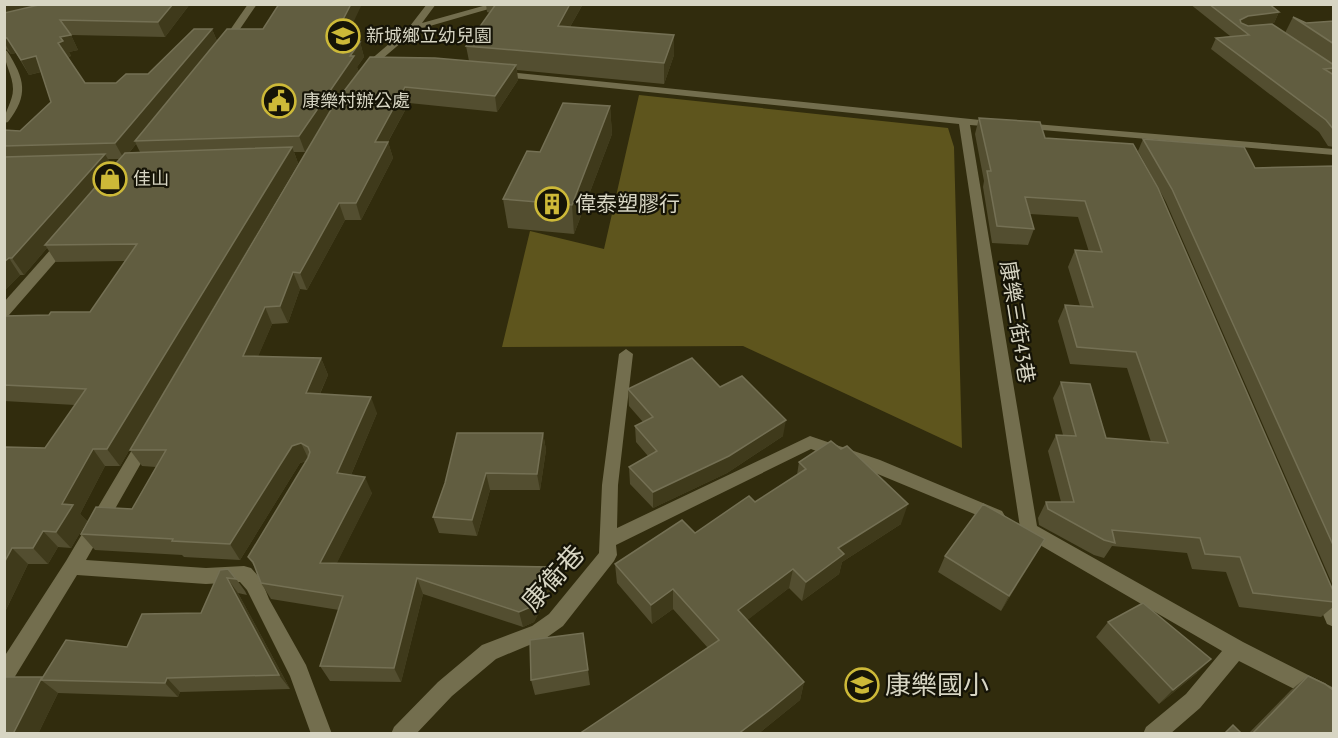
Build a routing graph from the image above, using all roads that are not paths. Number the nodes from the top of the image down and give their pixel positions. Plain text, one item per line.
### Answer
1 (253, 4) edge
2 (432, 4) edge
3 (502, 4) edge
4 (413, 28) junction
5 (4, 53) edge
6 (217, 56) edge
7 (372, 63) junction
8 (384, 64) edge
9 (489, 73) edge
10 (359, 81) edge
11 (4, 120) edge
12 (964, 121) junction
13 (1122, 135) junction
14 (1334, 152) edge
15 (1132, 155) edge
16 (75, 230) edge
17 (4, 312) edge
18 (626, 354) dead end
19 (155, 423) edge
20 (1029, 530) junction
21 (607, 541) junction
22 (72, 567) junction
23 (1315, 574) edge
24 (1334, 618) edge
25 (1236, 649) junction
26 (4, 676) edge
27 (1334, 699) edge
28 (322, 734) edge
29 (401, 734) edge
30 (1153, 734) edge

1 - 6 street
2 - 4 street
3 - 4 street
4 - 7 street
5 - 11 street
7 - 8 street
7 - 10 street
9 - 12 street
12 - 13 street
12 - 20 street, 康樂三街43巷
13 - 14 street
13 - 15 street
16 - 17 street
18 - 21 street
19 - 22 street
20 - 21 street, 康衛巷
20 - 25 street
21 - 29 street, 康衛巷
22 - 26 street
22 - 28 street
23 - 24 street
25 - 27 street
25 - 30 street

